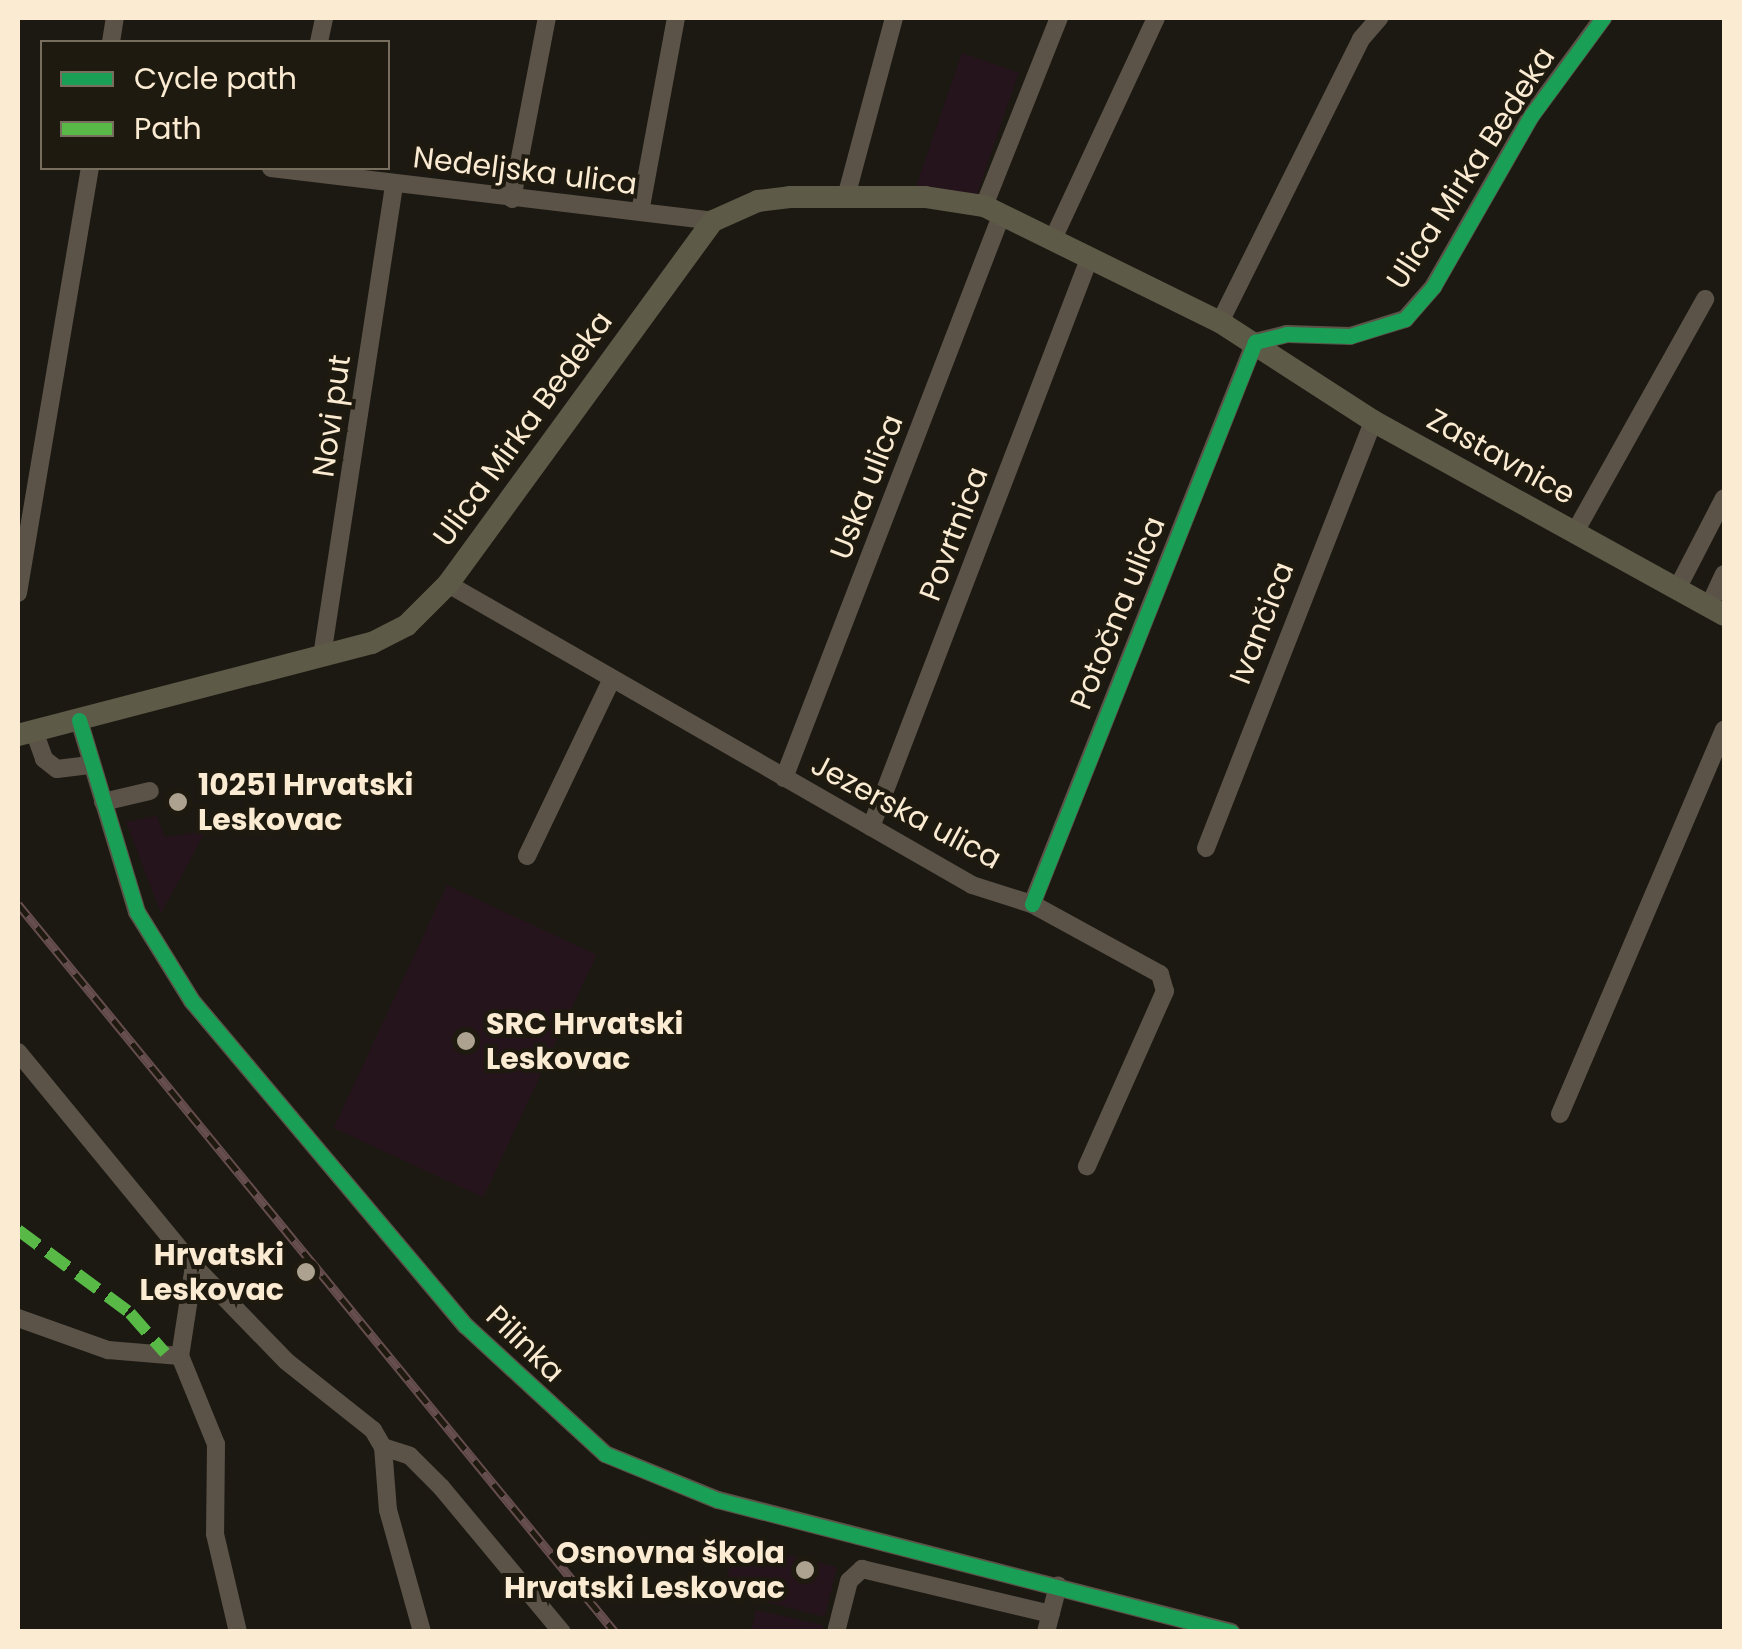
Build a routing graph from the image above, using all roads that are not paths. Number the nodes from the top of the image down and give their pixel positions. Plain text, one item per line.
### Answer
1 (547, 18) edge
2 (676, 18) edge
3 (894, 18) edge
4 (1060, 18) edge
5 (1156, 18) edge
6 (1380, 18) edge
7 (1603, 18) edge
8 (90, 170) edge
9 (303, 170) edge
10 (394, 183) junction
11 (846, 196) junction
12 (512, 200) junction
13 (992, 211) junction
14 (640, 212) junction
15 (713, 221) junction
16 (1052, 241) junction
17 (1089, 260) junction
18 (1705, 299) dead end
19 (1220, 322) junction
20 (1254, 342) junction
21 (1373, 420) junction
22 (1724, 498) edge
23 (1575, 532) junction
24 (1724, 574) edge
25 (448, 584) junction
26 (1677, 589) junction
27 (18, 593) edge
28 (1716, 610) edge
29 (322, 656) junction
30 (611, 681) junction
31 (79, 720) junction
32 (1724, 730) edge
33 (26, 733) edge
34 (92, 765) junction
35 (784, 778) junction
36 (150, 791) dead end
37 (103, 802) junction
38 (871, 828) junction
39 (1206, 848) dead end
40 (527, 856) dead end
41 (1032, 904) junction
42 (18, 1052) edge
43 (1560, 1114) dead end
44 (1088, 1166) dead end
45 (194, 1266) junction
46 (18, 1318) edge
47 (180, 1356) junction
48 (383, 1447) junction
49 (1058, 1586) junction
50 (1049, 1623) edge
51 (1227, 1631) edge
52 (238, 1632) edge
53 (422, 1632) edge
54 (562, 1632) edge
55 (836, 1632) edge

1 - 12 street
2 - 14 street
3 - 11 street
4 - 13 street, Uska ulica
5 - 16 street
6 - 19 street
7 - 20 street, Ulica Mirka Bedeka
8 - 27 street
9 - 10 street, Nedeljska ulica
10 - 12 street, Nedeljska ulica
10 - 29 street, Novi put
11 - 13 main road
11 - 15 main road
12 - 14 street, Nedeljska ulica
13 - 16 main road
13 - 35 street, Uska ulica
14 - 15 street, Nedeljska ulica
15 - 25 main road, Ulica Mirka Bedeka
16 - 17 main road
17 - 19 main road
17 - 38 street, Povrtnica
18 - 23 street
19 - 20 main road
20 - 21 main road, Zastavnice
20 - 41 street, Potočna ulica
21 - 23 main road, Zastavnice
21 - 39 street, Ivančica
22 - 26 street
23 - 26 main road, Zastavnice
24 - 28 street
25 - 29 main road, Ulica Mirka Bedeka
25 - 30 street, Jezerska ulica
26 - 28 main road, Zastavnice
29 - 31 main road, Ulica Mirka Bedeka
30 - 35 street, Jezerska ulica
30 - 40 street
31 - 33 main road, Ulica Mirka Bedeka
31 - 34 street, Pilinka
32 - 43 street
33 - 34 street
34 - 37 street, Pilinka
35 - 38 street, Jezerska ulica
36 - 37 street
37 - 49 street, Pilinka
38 - 41 street, Jezerska ulica
41 - 44 street, Jezerska ulica
42 - 45 street
45 - 47 street
45 - 48 street
46 - 47 street
47 - 52 street
48 - 53 street
48 - 54 street
49 - 50 street
49 - 51 street, Pilinka
50 - 55 street

